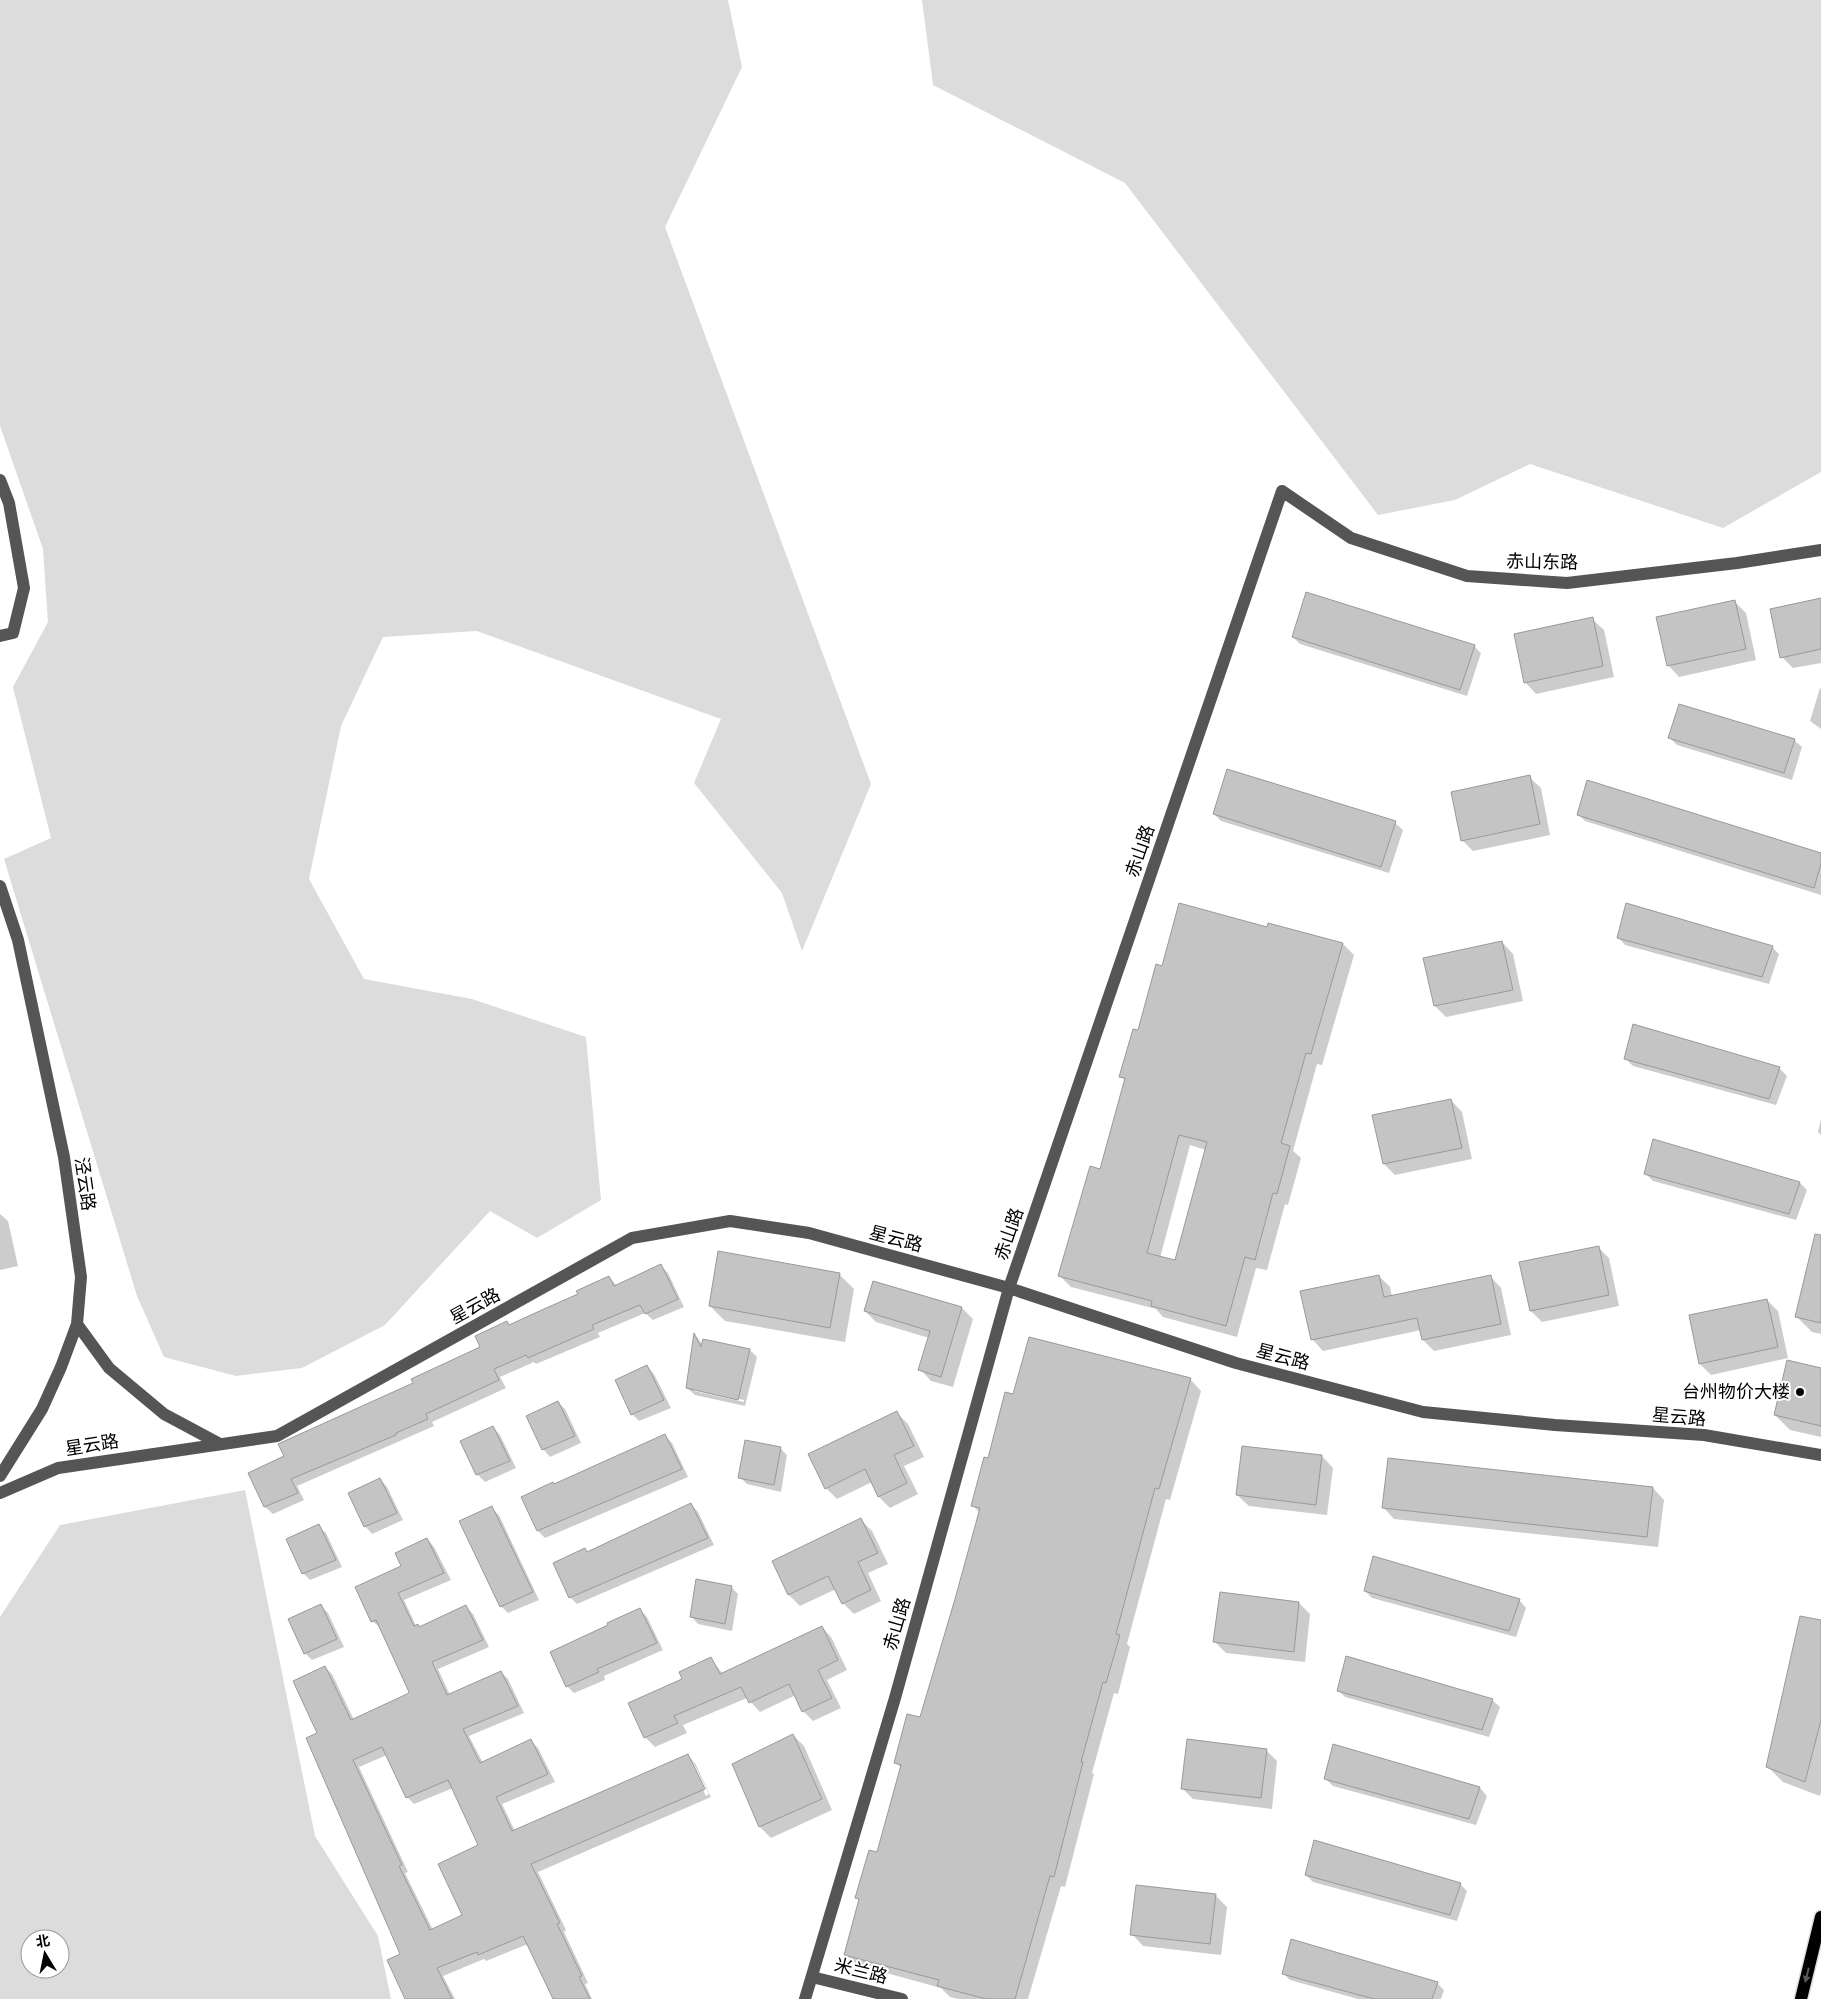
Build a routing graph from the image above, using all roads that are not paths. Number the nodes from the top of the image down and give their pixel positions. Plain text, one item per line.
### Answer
1 (0, 480) edge
2 (1282, 491) joint
3 (1821, 550) edge
4 (0, 636) edge
5 (0, 886) edge
6 (1009, 1288) junction
7 (77, 1324) junction
8 (220, 1444) junction
9 (1821, 1455) edge
10 (0, 1476) edge
11 (0, 1493) edge
12 (1821, 1917) edge
13 (812, 1977) junction
14 (805, 1999) edge
15 (902, 1999) edge
16 (1801, 1999) edge

1 - 4 street
2 - 3 street, 赤山东路
2 - 6 street, 赤山路
5 - 7 street, 泾云路
6 - 8 street, 星云路
6 - 9 street, 星云路
6 - 13 street, 赤山路
7 - 8 street
7 - 10 street, 泾云路
8 - 11 street, 星云路
12 -> 16 main road
13 - 14 street, 赤山路
13 - 15 street, 米兰路

